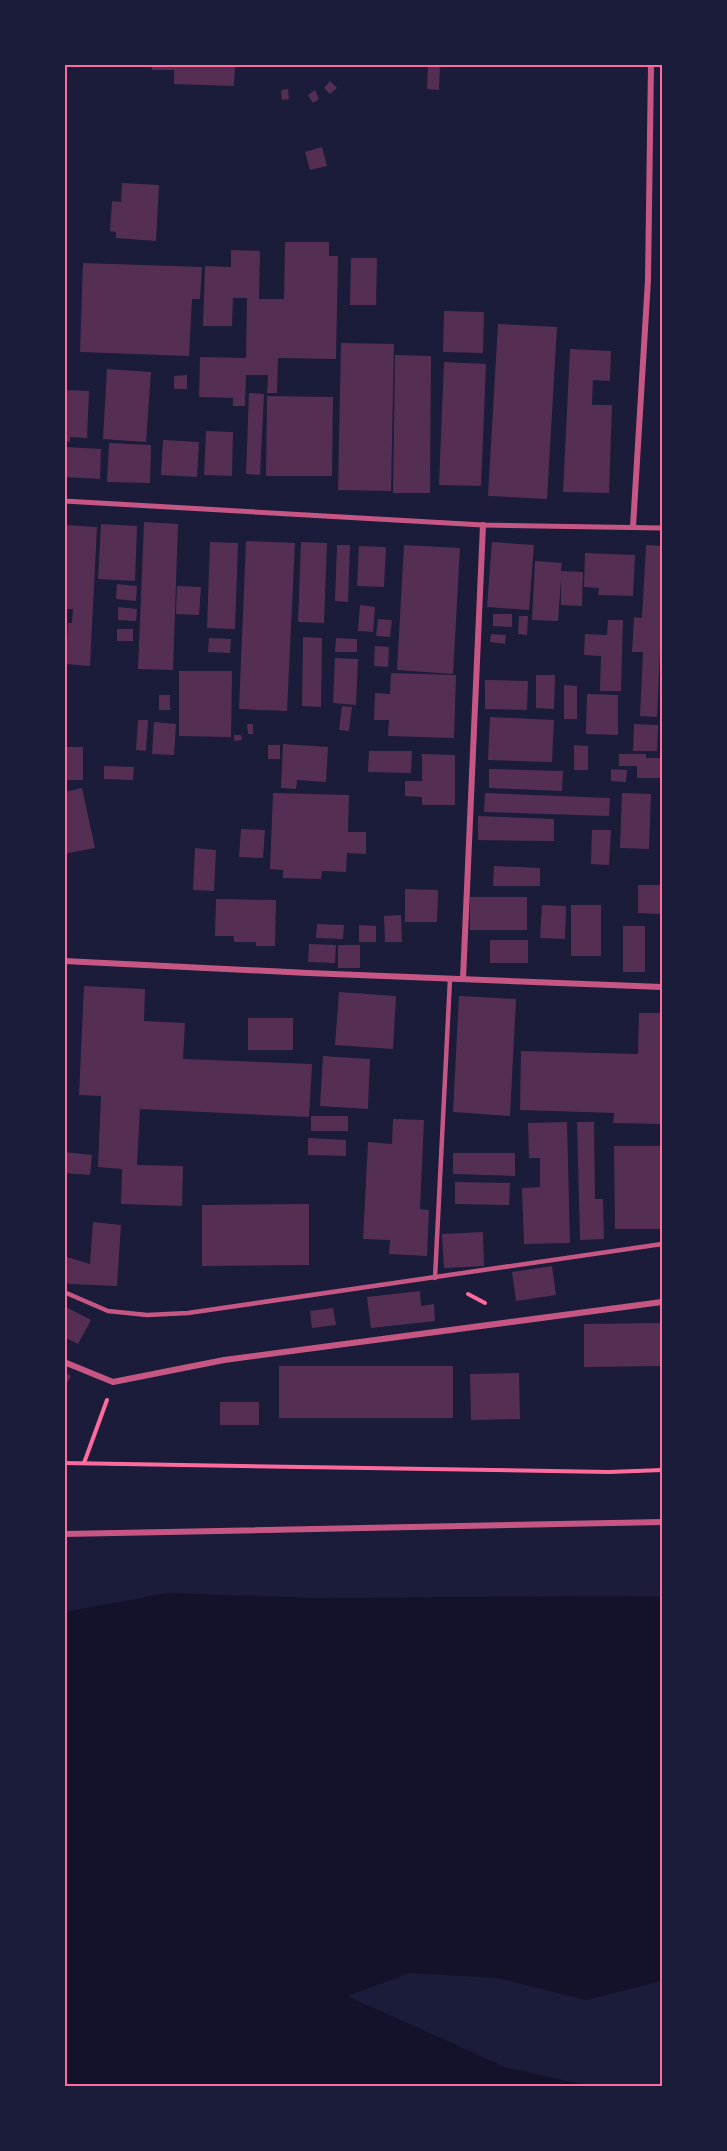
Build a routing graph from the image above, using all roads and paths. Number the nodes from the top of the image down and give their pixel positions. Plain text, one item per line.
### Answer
1 (651, 64) edge
2 (64, 501) edge
3 (483, 525) junction
4 (633, 526) junction
5 (663, 528) edge
6 (64, 961) edge
7 (450, 979) junction
8 (463, 979) junction
9 (663, 987) edge
10 (663, 1244) edge
11 (435, 1278) junction
12 (64, 1292) edge
13 (663, 1302) edge
14 (522, 1322) junction
15 (64, 1362) edge
16 (113, 1382) junction
17 (64, 1463) edge
18 (84, 1463) junction
19 (663, 1470) edge
20 (663, 1522) edge
21 (64, 1534) edge

1 - 4 street
2 - 3 street
3 - 4 street
3 - 8 street
4 - 5 street
6 - 7 street
7 - 8 street
7 - 11 lane
8 - 9 street
10 - 11 lane
11 - 12 lane
11 - 14 path
13 - 14 street
14 - 16 street
15 - 16 street
16 - 18 path
17 - 18 path
18 - 19 path
20 - 21 street

